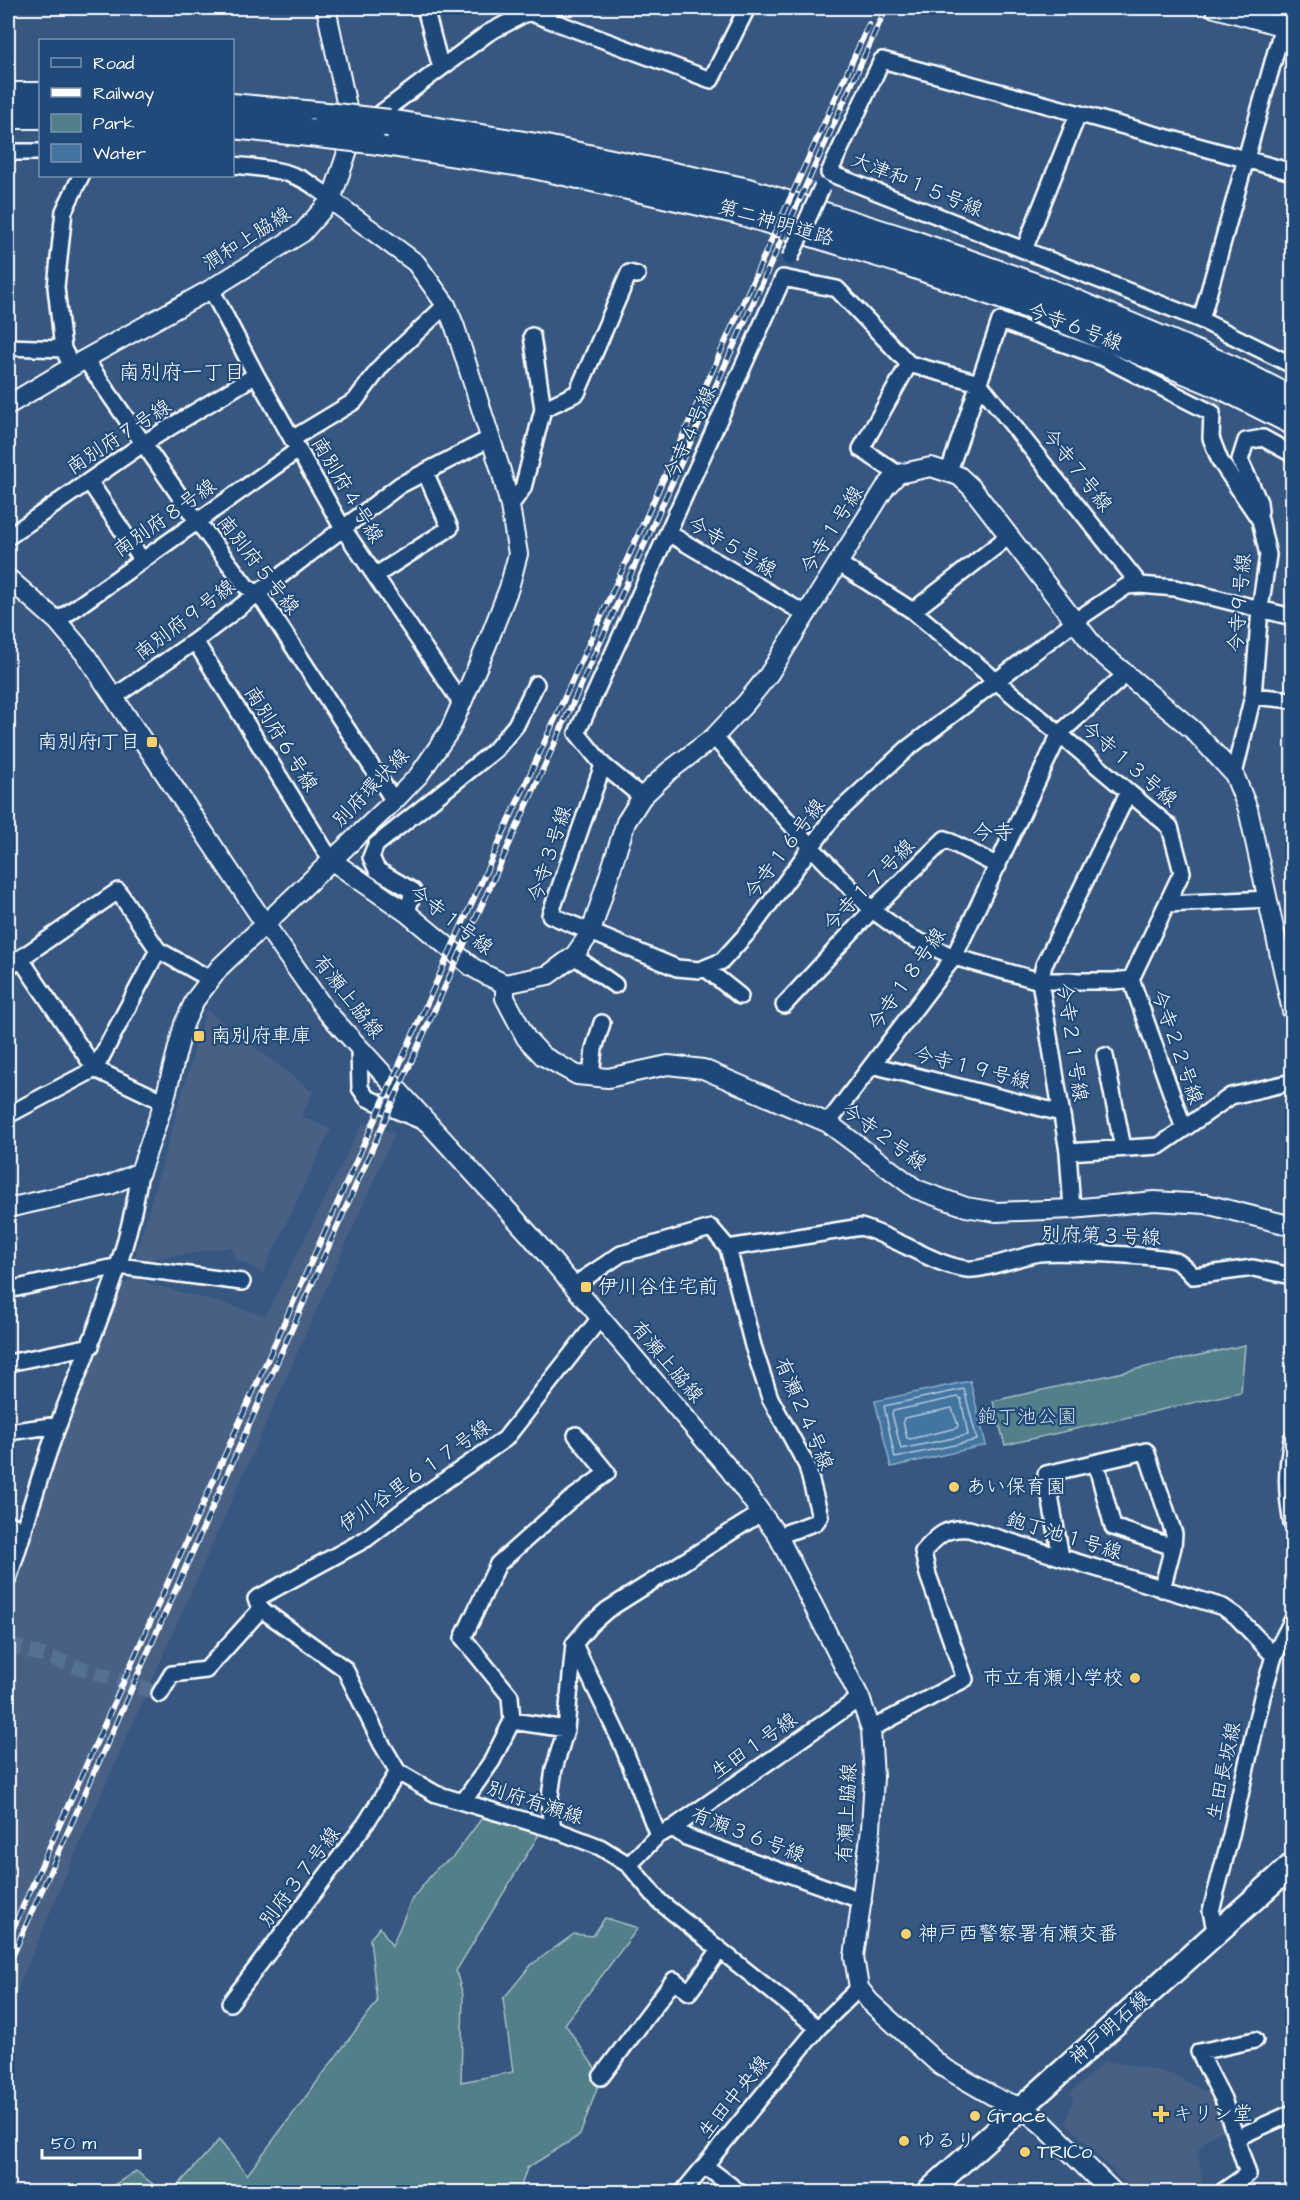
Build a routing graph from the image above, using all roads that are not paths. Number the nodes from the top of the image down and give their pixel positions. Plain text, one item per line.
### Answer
1 (326, 8) edge
2 (425, 8) edge
3 (747, 8) edge
4 (1215, 8) edge
5 (1288, 8) edge
6 (529, 10) edge
7 (1288, 28) edge
8 (441, 68) junction
9 (8, 96) edge
10 (39, 96) edge
11 (234, 107) edge
12 (1078, 114) junction
13 (8, 115) edge
14 (39, 115) edge
15 (234, 125) edge
16 (317, 125) junction
17 (371, 133) junction
18 (8, 152) edge
19 (39, 152) edge
20 (1245, 159) junction
21 (234, 165) edge
22 (1293, 172) edge
23 (829, 173) junction
24 (81, 177) edge
25 (331, 200) junction
26 (1024, 250) junction
27 (638, 275) dead end
28 (783, 278) junction
29 (212, 289) junction
30 (446, 305) junction
31 (1201, 320) junction
32 (532, 336) dead end
33 (8, 347) edge
34 (63, 350) junction
35 (78, 363) junction
36 (909, 364) junction
37 (1293, 364) edge
38 (256, 375) junction
39 (979, 383) junction
40 (1293, 400) edge
41 (8, 405) edge
42 (543, 409) junction
43 (1212, 413) joint
44 (1293, 421) edge
45 (491, 438) junction
46 (144, 443) junction
47 (295, 445) junction
48 (1293, 454) edge
49 (949, 471) junction
50 (425, 472) junction
51 (898, 474) junction
52 (89, 481) junction
53 (510, 506) junction
54 (197, 520) junction
55 (1260, 520) junction
56 (342, 527) junction
57 (668, 534) junction
58 (1010, 536) junction
59 (8, 537) edge
60 (142, 560) junction
61 (838, 563) junction
62 (376, 575) junction
63 (8, 578) edge
64 (1140, 585) junction
65 (256, 593) junction
66 (1260, 609) junction
67 (913, 611) junction
68 (807, 615) junction
69 (1293, 617) edge
70 (57, 621) junction
71 (1075, 621) junction
72 (195, 641) junction
73 (1125, 675) junction
74 (997, 681) junction
75 (536, 684) dead end
76 (1253, 696) junction
77 (114, 697) junction
78 (1293, 699) edge
79 (462, 704) junction
80 (1060, 733) junction
81 (714, 737) junction
82 (603, 765) junction
83 (1234, 774) junction
84 (1128, 792) junction
85 (642, 797) junction
86 (394, 801) junction
87 (811, 847) junction
88 (331, 860) junction
89 (998, 866) junction
90 (1268, 899) junction
91 (1168, 903) junction
92 (872, 910) junction
93 (407, 913) junction
94 (265, 924) junction
95 (591, 932) junction
96 (158, 951) junction
97 (574, 956) junction
98 (954, 957) junction
99 (11, 964) edge
100 (705, 968) junction
101 (1131, 978) junction
102 (210, 979) junction
103 (1040, 981) junction
104 (505, 984) junction
105 (615, 985) dead end
106 (740, 996) dead end
107 (784, 1005) dead end
108 (1293, 1011) edge
109 (602, 1023) dead end
110 (359, 1048) junction
111 (1105, 1056) dead end
112 (872, 1065) junction
113 (94, 1069) junction
114 (591, 1076) junction
115 (1293, 1082) edge
116 (164, 1102) junction
117 (1061, 1113) junction
118 (8, 1115) edge
119 (427, 1123) junction
120 (828, 1123) junction
121 (1184, 1129) junction
122 (1123, 1148) junction
123 (1068, 1152) junction
124 (140, 1172) junction
125 (8, 1208) edge
126 (1072, 1209) junction
127 (1293, 1226) edge
128 (728, 1248) junction
129 (119, 1266) junction
130 (1293, 1276) edge
131 (242, 1282) dead end
132 (573, 1286) junction
133 (8, 1290) edge
134 (600, 1318) junction
135 (91, 1346) junction
136 (8, 1363) edge
137 (58, 1425) junction
138 (8, 1432) edge
139 (576, 1435) dead end
140 (1293, 1439) edge
141 (1096, 1463) junction
142 (761, 1513) junction
143 (8, 1524) edge
144 (1293, 1524) edge
145 (24, 1531) junction
146 (777, 1536) junction
147 (1173, 1547) junction
148 (1061, 1557) junction
149 (8, 1579) edge
150 (1162, 1589) junction
151 (261, 1609) junction
152 (1293, 1621) edge
153 (574, 1644) junction
154 (1274, 1656) junction
155 (160, 1694) dead end
156 (860, 1698) junction
157 (512, 1721) junction
158 (872, 1729) junction
159 (567, 1730) junction
160 (398, 1772) junction
161 (463, 1802) junction
162 (673, 1828) junction
163 (554, 1829) junction
164 (658, 1835) junction
165 (628, 1865) junction
166 (1293, 1865) edge
167 (863, 1901) junction
168 (1216, 1935) junction
169 (719, 1951) junction
170 (859, 1988) junction
171 (230, 2003) dead end
172 (818, 2028) junction
173 (1255, 2040) dead end
174 (601, 2077) dead end
175 (1022, 2108) junction
176 (1293, 2113) edge
177 (1236, 2138) junction
178 (705, 2166) junction
179 (683, 2193) edge
180 (739, 2193) edge
181 (928, 2193) edge
182 (1112, 2193) edge
183 (1222, 2193) edge

1 - 17 street
2 - 8 street
3 - 6 street
4 - 7 street
5 - 7 street
6 - 8 street
7 - 20 street
8 - 17 street
9 - 10 highway
11 - 16 highway, 第二神明道路
12 - 20 street, 大津和１５号線
12 - 23 street, 大津和１５号線
12 - 26 street
13 - 14 highway
15 - 16 highway, 第二神明道路
16 - 17 highway, 第二神明道路, bridge
17 - 25 street, 潤和上脇線
17 - 40 highway, 第二神明道路
17 - 44 highway, 第二神明道路
18 - 19 street
20 - 22 street, 大津和１５号線
20 - 31 street
21 - 25 street
23 - 26 street, 大津和１５号線
23 - 28 street, 今寺４号線, bridge
24 - 34 street
25 - 29 street, 潤和上脇線
25 - 30 street, 別府環状線
26 - 31 street, 大津和１５号線
27 - 42 street
28 - 36 street
28 - 57 street, 今寺４号線
29 - 35 street, 潤和上脇線
29 - 38 street, 南別府４号線
30 - 45 street, 別府環状線
30 - 47 street, 南別府８号線
31 - 37 street, 大津和１５号線
32 - 42 street
33 - 34 street
34 - 35 street, 南別府５号線
35 - 41 street, 潤和上脇線
35 - 46 street, 南別府５号線
36 - 39 street
36 - 51 street
38 - 46 street, 南別府７号線
38 - 47 street, 南別府４号線
39 - 43 street, 今寺６号線
39 - 49 street, 今寺６号線
39 - 64 street, 今寺７号線
42 - 53 street
43 - 55 street, 今寺９号線
45 - 50 street, 南別府９号線
45 - 53 street, 別府環状線
46 - 52 street, 南別府７号線
46 - 54 street, 南別府５号線
47 - 54 street, 南別府８号線
47 - 56 street, 南別府４号線
48 - 55 street
49 - 51 street
49 - 58 street
50 - 56 street, 南別府９号線
50 - 62 street
51 - 61 street, 今寺１号線
52 - 59 street, 南別府７号線
52 - 60 street
53 - 79 street, 別府環状線
54 - 60 street, 南別府８号線
54 - 65 street, 南別府５号線
55 - 66 street, 今寺９号線
56 - 62 street, 南別府４号線
56 - 65 street, 南別府９号線
57 - 68 street, 今寺５号線
57 - 82 street, 今寺４号線
58 - 67 street
58 - 71 street
60 - 70 street, 南別府８号線
61 - 67 street, 今寺１３号線
61 - 68 street, 今寺１号線
62 - 79 street, 南別府４号線
63 - 70 street, 有瀬上脇線
64 - 66 street
64 - 71 street, 今寺１６号線
65 - 72 street, 南別府９号線
65 - 86 street, 南別府５号線
66 - 69 street
66 - 76 street, 今寺９号線
67 - 74 street, 今寺１３号線
68 - 81 street, 今寺１号線
70 - 77 street, 有瀬上脇線
71 - 73 street
71 - 74 street, 今寺１６号線
72 - 77 street, 南別府９号線
72 - 88 street, 南別府６号線
73 - 80 street, 今寺１８号線
73 - 83 street
74 - 80 street, 今寺１３号線
74 - 87 street, 今寺１６号線
75 - 93 street
76 - 78 street
76 - 83 street, 今寺９号線
77 - 94 street, 有瀬上脇線
79 - 86 street, 別府環状線
80 - 84 street, 今寺１３号線
80 - 89 street, 今寺１８号線
81 - 85 street, 今寺１号線
81 - 87 street
82 - 85 street, 今寺４号線
82 - 95 street, 今寺３号線
83 - 90 street
84 - 91 street, 今寺１３号線
84 - 103 street, 今寺２１号線
85 - 95 street, 今寺１号線
86 - 88 street, 別府環状線
87 - 92 street
87 - 100 street, 今寺１６号線
88 - 93 street, 今寺１号線
88 - 94 street, 別府環状線
89 - 92 street, 今寺１７号線
89 - 98 street, 今寺１８号線
90 - 91 street
90 - 108 street
91 - 101 street, 今寺１３号線
92 - 98 street
92 - 107 street, 今寺１７号線
93 - 104 street, 今寺１号線
94 - 102 street, 別府環状線
94 - 110 street, 有瀬上脇線
95 - 97 street, 今寺１号線
95 - 100 street
96 - 99 street
96 - 102 street
96 - 113 street
97 - 104 street, 今寺１号線
97 - 105 street
98 - 103 street
98 - 112 street, 今寺１８号線
99 - 113 street
100 - 106 street
101 - 103 street
101 - 121 street, 今寺２２号線
102 - 116 street, 別府環状線
103 - 117 street, 今寺２１号線
104 - 114 street, 今寺２号線
109 - 114 street
110 - 119 street, 有瀬上脇線
110 - 119 street
111 - 122 street
112 - 117 street, 今寺１９号線
112 - 120 street, 今寺１８号線
113 - 116 street
113 - 118 street
114 - 120 street, 今寺２号線
115 - 121 street
116 - 124 street, 別府環状線
117 - 123 street, 今寺２１号線
119 - 132 street, 有瀬上脇線
120 - 126 street, 今寺２号線
121 - 122 street
122 - 123 street
123 - 126 street, 今寺２１号線
124 - 125 street
124 - 129 street
126 - 127 street, 今寺２号線
128 - 130 street, 別府第３号線
128 - 132 street
128 - 146 street, 有瀬２４号線
129 - 131 street
129 - 133 street
129 - 135 street
132 - 134 street, 有瀬上脇線
134 - 142 street, 有瀬上脇線
134 - 151 street, 伊川谷里６１７号線
135 - 136 street
135 - 137 street
137 - 138 street
137 - 145 street
139 - 157 street
140 - 144 street
141 - 147 street
141 - 147 street
141 - 148 street
142 - 146 street, 有瀬上脇線
142 - 153 street
143 - 145 street
145 - 149 street
146 - 156 street, 有瀬上脇線
147 - 150 street
148 - 150 street, 鉋丁池１号線
148 - 158 street, 鉋丁池１号線
150 - 154 street, 鉋丁池１号線
151 - 155 street
151 - 160 street, 別府有瀬線
152 - 154 street, 生田長坂線
153 - 159 street
153 - 164 street
154 - 168 street, 生田長坂線
156 - 158 street, 有瀬上脇線
156 - 162 street, 生田１号線
157 - 159 street
157 - 161 street
158 - 167 street, 有瀬上脇線
159 - 163 street
160 - 161 street, 別府有瀬線
160 - 171 street, 別府３７号線
161 - 163 street, 別府有瀬線
162 - 164 street, 有瀬３６号線
162 - 167 street, 有瀬３６号線
163 - 165 street, 別府有瀬線
164 - 165 street, 有瀬３６号線
165 - 169 street, 別府有瀬線
166 - 168 main road, 神戸明石線
167 - 170 street, 有瀬上脇線
168 - 175 main road, 神戸明石線
169 - 172 street, 別府有瀬線
169 - 174 street
170 - 172 street, 生田中央線
170 - 175 street
172 - 178 street, 生田中央線
173 - 177 street
175 - 181 main road, 神戸明石線
175 - 182 main road
176 - 177 street
177 - 183 street
178 - 179 street, 生田中央線
178 - 180 street

